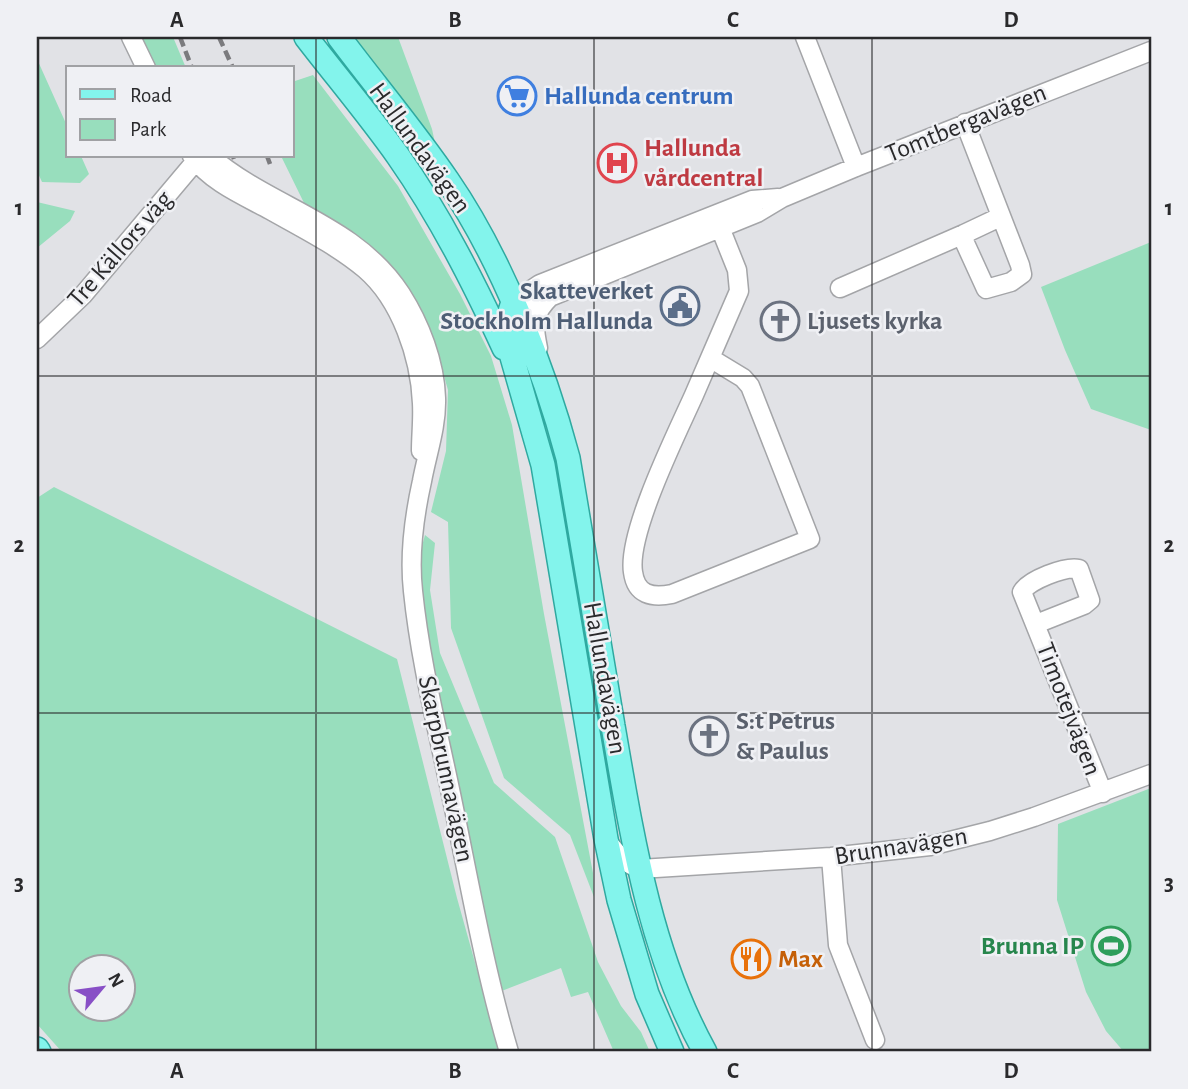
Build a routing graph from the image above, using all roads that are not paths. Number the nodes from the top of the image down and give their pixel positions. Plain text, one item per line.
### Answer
1 (131, 37) edge
2 (306, 37) edge
3 (339, 37) edge
4 (805, 37) edge
5 (1151, 51) edge
6 (145, 66) edge
7 (965, 123) junction
8 (397, 155) junction
9 (199, 158) edge
10 (201, 158) edge
11 (856, 167) junction
12 (1000, 216) junction
13 (718, 222) junction
14 (964, 234) junction
15 (483, 238) junction
16 (840, 288) dead end
17 (545, 290) junction
18 (513, 302) junction
19 (37, 339) edge
20 (710, 358) junction
21 (517, 376) junction
22 (556, 412) junction
23 (1036, 624) dead end
24 (1151, 774) edge
25 (1102, 793) junction
26 (606, 839) junction
27 (831, 857) junction
28 (640, 869) junction
29 (620, 900) junction
30 (875, 1040) dead end
31 (509, 1052) edge
32 (672, 1052) edge
33 (705, 1052) edge

1 - 6 street
2 - 8 main road, Hallundavägen
3 - 15 main road, Hallundavägen
4 - 11 street
5 - 7 street, Tomtbergavägen
7 - 11 street, Tomtbergavägen
7 - 12 street
8 - 18 main road, Hallundavägen
8 - 21 main road, Hallundavägen
9 - 19 street, Tre Källors väg
10 - 31 street, Skarpbrunnavägen
11 - 13 street, Tomtbergavägen
12 - 14 street
12 - 14 street
13 - 17 street, Tomtbergavägen
13 - 20 street
14 - 16 street
15 - 17 street
15 - 18 main road, Hallundavägen
17 - 18 street, Tomtbergavägen
17 - 22 street
18 - 21 main road, Hallundavägen
18 - 22 main road, Hallundavägen
20 - 20 street
21 - 26 main road, Hallundavägen
22 - 28 main road, Hallundavägen
23 - 25 street, Timotejvägen
24 - 25 street, Brunnavägen
25 - 27 street, Brunnavägen
26 - 28 street
26 - 29 main road, Hallundavägen
27 - 28 street, Brunnavägen
27 - 30 street
28 - 29 street
28 - 33 main road, Hallundavägen
29 - 32 main road, Hallundavägen

